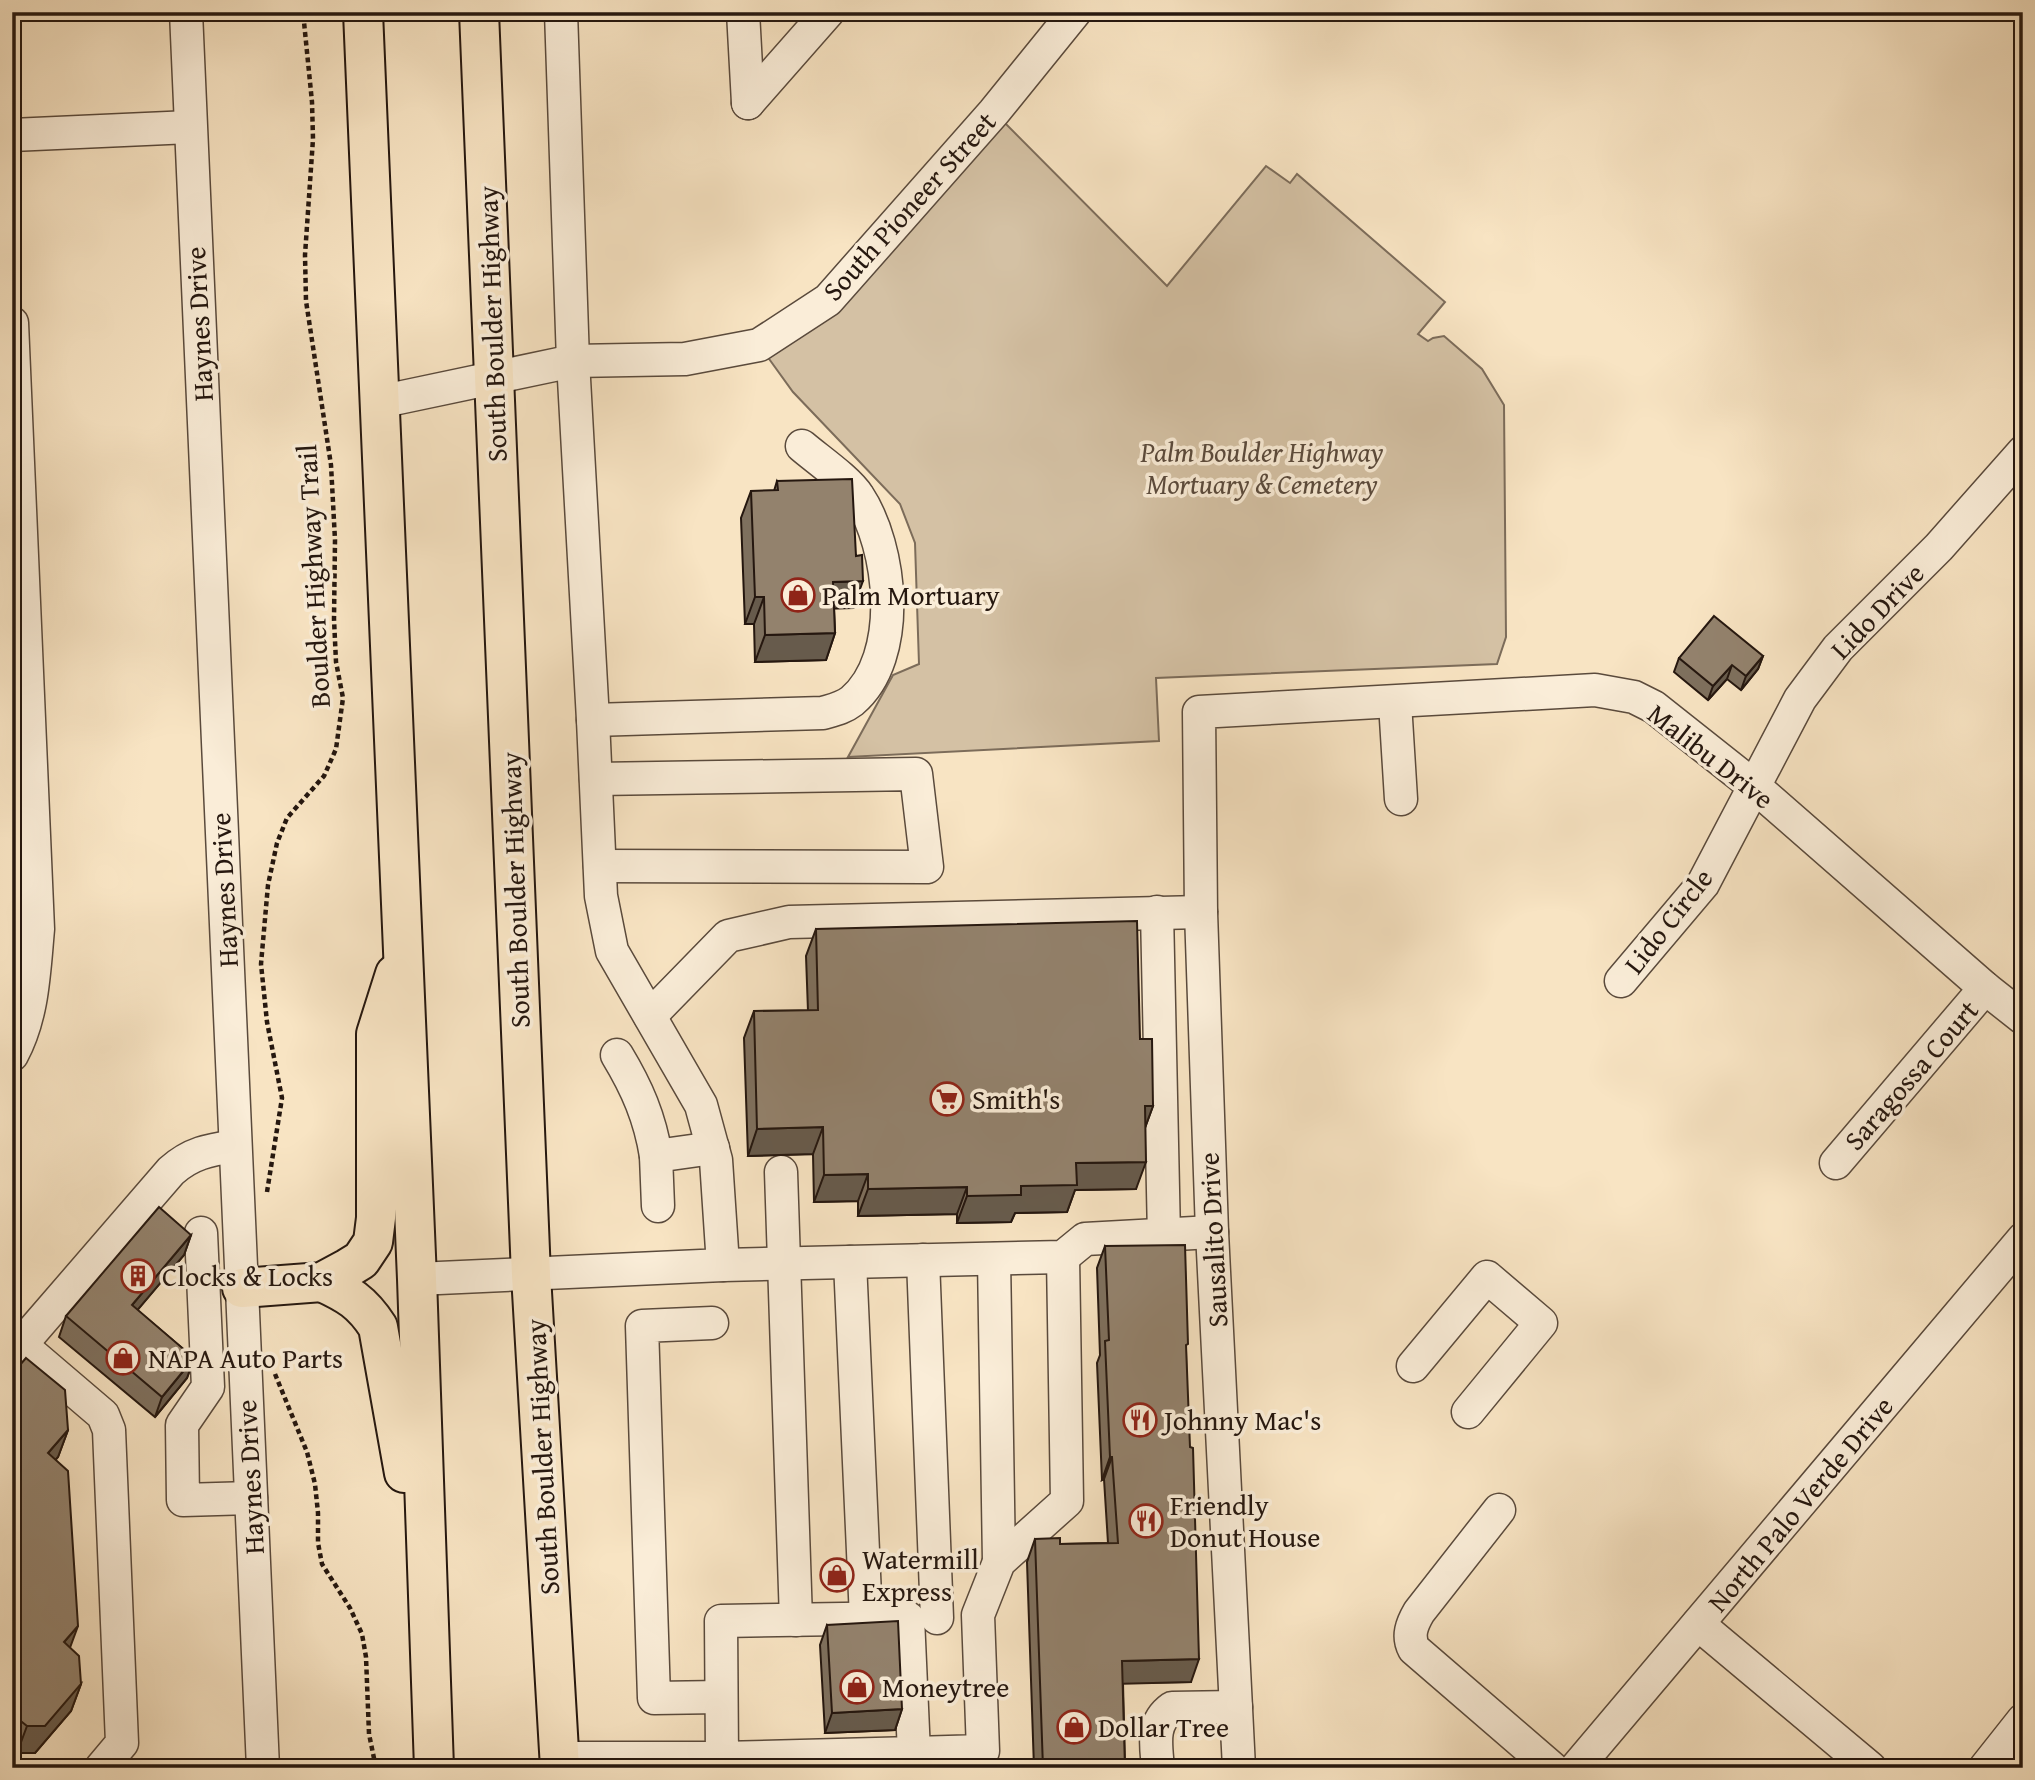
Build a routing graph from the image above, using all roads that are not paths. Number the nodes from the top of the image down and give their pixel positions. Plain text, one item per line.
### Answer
1 (186, 12) edge
2 (363, 12) edge
3 (480, 12) edge
4 (561, 12) edge
5 (743, 12) edge
6 (828, 12) edge
7 (1075, 12) edge
8 (190, 127) junction
9 (12, 135) edge
10 (12, 323) edge
11 (573, 361) junction
12 (494, 378) junction
13 (379, 402) junction
14 (802, 446) dead end
15 (2023, 452) edge
16 (1395, 703) junction
17 (1199, 712) joint
18 (593, 720) junction
19 (596, 779) junction
20 (1755, 787) junction
21 (1401, 799) dead end
22 (600, 866) junction
23 (1157, 912) junction
24 (1201, 912) junction
25 (402, 948) junction
26 (1621, 981) dead end
27 (1985, 988) junction
28 (650, 1016) junction
29 (2023, 1018) edge
30 (12, 1055) edge
31 (617, 1055) dead end
32 (235, 1146) junction
33 (713, 1148) junction
34 (656, 1156) junction
35 (1836, 1163) dead end
36 (781, 1172) dead end
37 (658, 1206) dead end
38 (1212, 1231) junction
39 (201, 1233) dead end
40 (1164, 1236) junction
41 (2023, 1239) edge
42 (1063, 1257) junction
43 (994, 1259) junction
44 (923, 1260) junction
45 (850, 1262) junction
46 (783, 1263) junction
47 (723, 1265) junction
48 (531, 1275) junction
49 (417, 1279) junction
50 (322, 1282) junction
51 (242, 1288) junction
52 (712, 1323) dead end
53 (17, 1350) edge
54 (1413, 1366) dead end
55 (1468, 1412) dead end
56 (251, 1498) junction
57 (1499, 1510) dead end
58 (999, 1562) junction
59 (428, 1572) junction
60 (978, 1615) junction
61 (866, 1618) junction
62 (923, 1618) junction
63 (796, 1620) junction
64 (1698, 1624) junction
65 (722, 1697) junction
66 (1236, 1707) junction
67 (2023, 1720) edge
68 (914, 1753) junction
69 (984, 1759) edge
70 (738, 1761) edge
71 (560, 1763) edge
72 (101, 1768) edge
73 (263, 1768) edge
74 (434, 1768) edge
75 (1158, 1768) edge
76 (1239, 1768) edge
77 (1552, 1768) edge
78 (1576, 1768) edge
79 (1870, 1768) edge
80 (1985, 1768) edge

1 - 8 street, Haynes Drive
2 - 13 main road
3 - 12 main road, South Boulder Highway
4 - 11 street
5 - 6 street
7 - 11 street, South Pioneer Street
8 - 9 street
8 - 32 street, Haynes Drive
10 - 30 street
11 - 12 street, South Pioneer Street
11 - 18 street
12 - 13 street, South Pioneer Street
12 - 48 main road, South Boulder Highway
13 - 25 main road
14 - 18 street
15 - 20 street, Lido Drive
16 - 17 street, Malibu Drive
16 - 20 street, Malibu Drive
16 - 21 street
17 - 24 street, Sausalito Drive
18 - 19 street
19 - 22 street
19 - 22 street
20 - 26 street, Lido Circle
20 - 27 street, Malibu Drive
22 - 28 street
23 - 24 street
23 - 28 street
23 - 40 street
24 - 38 street, Sausalito Drive
25 - 49 main road
25 - 50 main road
27 - 29 street, Malibu Drive
27 - 35 street, Saragossa Court
28 - 33 street
31 - 34 street
32 - 51 street, Haynes Drive
32 - 53 street
33 - 34 street
33 - 47 street
34 - 37 street
36 - 46 street
38 - 40 street
38 - 66 street, Sausalito Drive
39 - 56 street
40 - 42 street
41 - 64 street, North Palo Verde Drive
42 - 43 street
42 - 58 street
43 - 44 street
43 - 58 street
44 - 45 street
44 - 62 street
45 - 46 street
45 - 61 street
46 - 47 street
46 - 63 street
47 - 48 street
48 - 49 street
48 - 71 main road, South Boulder Highway
49 - 59 main road
50 - 51 main road
50 - 59 main road
51 - 56 street, Haynes Drive
52 - 65 street
53 - 72 street
54 - 55 street
56 - 73 street, Haynes Drive
57 - 77 street
58 - 60 street
59 - 74 main road
60 - 62 street
60 - 69 street
61 - 62 street
61 - 63 street
62 - 68 street
63 - 65 street
64 - 78 street, North Palo Verde Drive
64 - 79 street
65 - 70 street
66 - 75 street
66 - 76 street, Sausalito Drive
67 - 80 street
68 - 69 street
68 - 70 street
70 - 71 street

